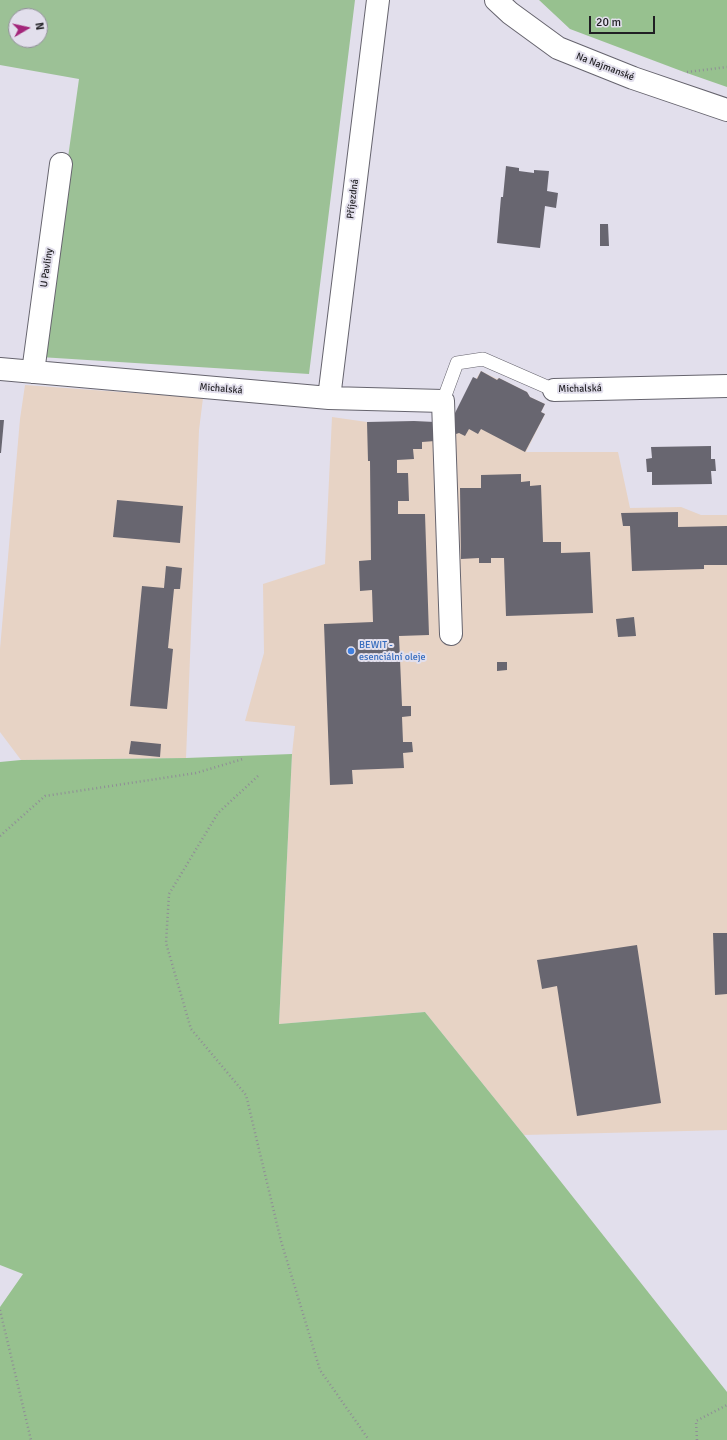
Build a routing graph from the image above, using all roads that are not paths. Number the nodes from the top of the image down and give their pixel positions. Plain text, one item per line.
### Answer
1 (378, 0) edge
2 (496, 0) edge
3 (727, 110) edge
4 (61, 164) dead end
5 (0, 369) edge
6 (33, 372) junction
7 (727, 386) edge
8 (554, 390) joint
9 (329, 398) junction
10 (443, 401) junction
11 (451, 634) dead end

1 - 9 street, Příjezdná
2 - 3 street, Na Najmanské
4 - 6 street, U Pavlíny
5 - 6 street, Michalská
6 - 9 street, Michalská
7 - 8 street, Michalská
8 - 10 lane, Michalská
9 - 10 street, Michalská
10 - 11 street, Michalská

